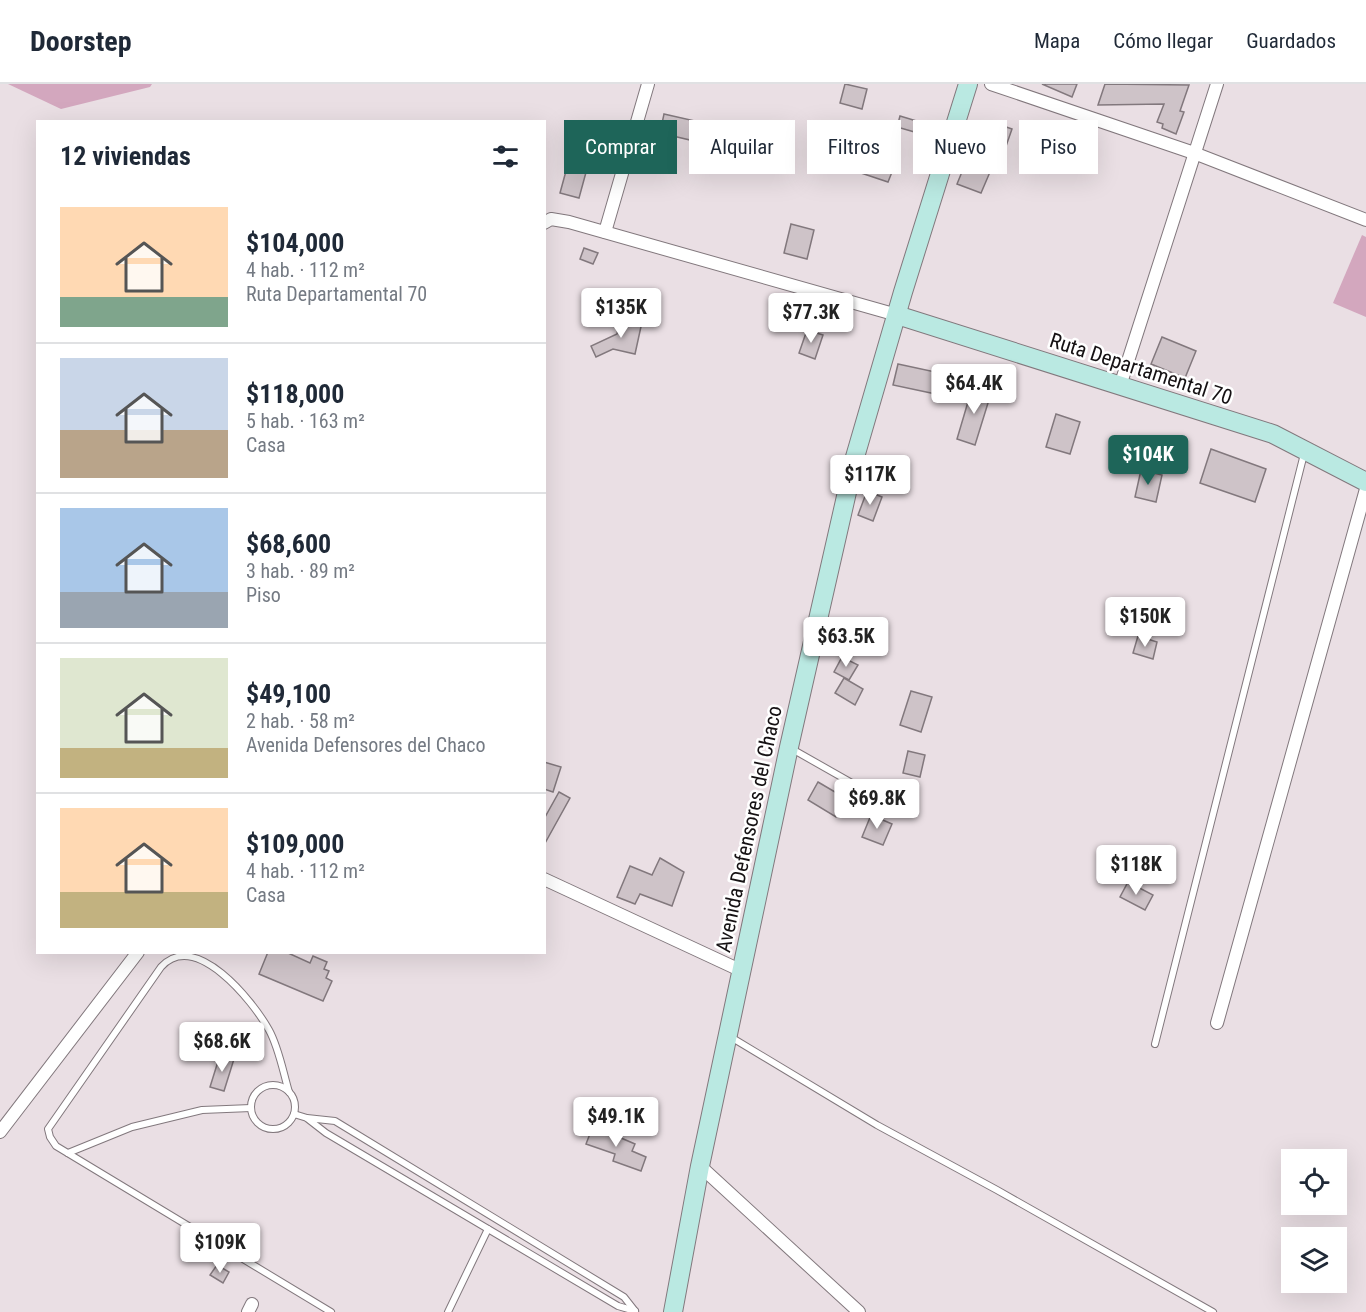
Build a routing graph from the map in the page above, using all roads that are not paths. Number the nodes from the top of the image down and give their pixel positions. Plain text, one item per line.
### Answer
1 (648, 84) edge
2 (968, 84) edge
3 (991, 84) edge
4 (1217, 84) edge
5 (1194, 153) junction
6 (1366, 220) edge
7 (546, 222) edge
8 (605, 232) junction
9 (897, 315) junction
10 (1120, 386) junction
11 (1305, 450) junction
12 (1366, 482) edge
13 (1366, 489) edge
14 (789, 747) junction
15 (866, 791) dead end
16 (546, 880) edge
17 (136, 954) edge
18 (742, 971) junction
19 (1217, 1023) dead end
20 (728, 1036) junction
21 (1155, 1044) dead end
22 (289, 1092) junction
23 (251, 1108) junction
24 (294, 1114) junction
25 (308, 1118) junction
26 (0, 1132) edge
27 (68, 1153) junction
28 (700, 1166) junction
29 (488, 1229) junction
30 (331, 1312) edge
31 (448, 1312) edge
32 (636, 1312) edge
33 (673, 1312) edge
34 (859, 1312) edge
35 (1213, 1312) edge

1 - 8 street
2 - 9 main road, Avenida Defensores del Chaco
3 - 5 street
4 - 5 street
5 - 6 street
5 - 10 street
7 - 8 street
8 - 9 street
9 - 10 main road, Ruta Departamental 70
9 - 14 main road, Avenida Defensores del Chaco
10 - 11 main road, Ruta Departamental 70
11 - 12 main road, Ruta Departamental 70
11 - 21 lane
13 - 19 street
14 - 15 lane
14 - 18 main road, Avenida Defensores del Chaco
16 - 18 street
17 - 26 street
18 - 20 main road, Avenida Defensores del Chaco
20 - 28 main road, Avenida Defensores del Chaco
20 - 35 lane
22 - 23 lane
22 - 24 lane
22 - 27 lane
23 - 24 lane
23 - 27 lane
24 - 25 lane
25 - 29 lane
25 - 32 lane
27 - 30 lane
28 - 33 main road, Avenida Defensores del Chaco
28 - 34 street
29 - 31 lane
29 - 32 lane

